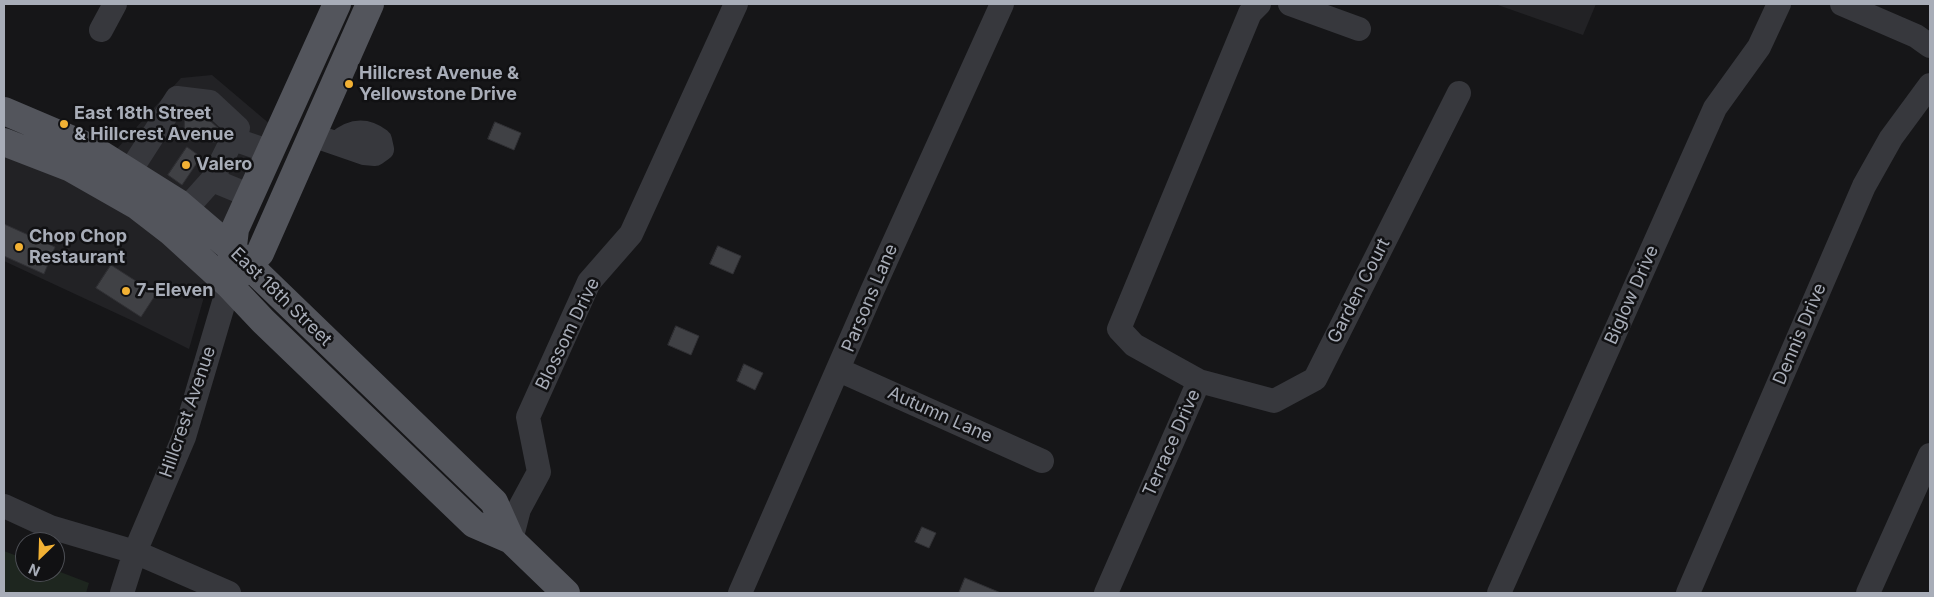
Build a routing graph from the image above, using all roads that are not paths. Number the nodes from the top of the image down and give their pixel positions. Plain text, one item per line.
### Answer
1 (115, 4) edge
2 (337, 4) edge
3 (736, 4) edge
4 (1002, 4) edge
5 (1259, 4) edge
6 (1290, 4) edge
7 (1780, 4) edge
8 (1842, 4) edge
9 (361, 7) edge
10 (1359, 29) dead end
11 (101, 30) dead end
12 (1930, 46) edge
13 (1930, 86) edge
14 (1459, 93) dead end
15 (4, 111) edge
16 (233, 139) junction
17 (4, 142) edge
18 (271, 152) junction
19 (130, 171) junction
20 (212, 180) junction
21 (251, 196) junction
22 (186, 209) junction
23 (240, 257) junction
24 (229, 285) junction
25 (839, 370) junction
26 (1199, 381) junction
27 (1930, 455) edge
28 (1042, 461) dead end
29 (4, 506) edge
30 (511, 540) junction
31 (135, 552) junction
32 (122, 593) edge
33 (229, 593) edge
34 (566, 593) edge
35 (740, 593) edge
36 (1106, 593) edge
37 (1499, 593) edge
38 (1688, 593) edge
39 (1868, 593) edge

1 - 11 street
2 - 18 main road, Hillcrest Avenue
3 - 30 street, Blossom Drive
4 - 25 street, Parsons Lane
5 - 26 street, Terrace Drive
6 - 10 street
7 - 37 street, Biglow Drive
8 - 12 street
9 - 23 main road
13 - 38 street, Dennis Drive
14 - 26 street, Garden Court
15 - 19 main road, East 18th Street
16 - 18 street
16 - 19 street
16 - 20 street
17 - 24 main road, East 18th Street
18 - 21 main road, Hillcrest Avenue
19 - 22 main road, East 18th Street
20 - 21 street
20 - 22 street
21 - 23 main road, Hillcrest Avenue
22 - 23 main road, East 18th Street
23 - 24 main road, Hillcrest Avenue
23 - 30 main road, East 18th Street
24 - 30 main road, East 18th Street
24 - 31 street, Hillcrest Avenue
25 - 28 street, Autumn Lane
25 - 35 street, Parsons Lane
26 - 36 street, Terrace Drive
27 - 39 street
29 - 31 street
30 - 34 main road, East 18th Street
31 - 32 street, Hillcrest Avenue
31 - 33 street

